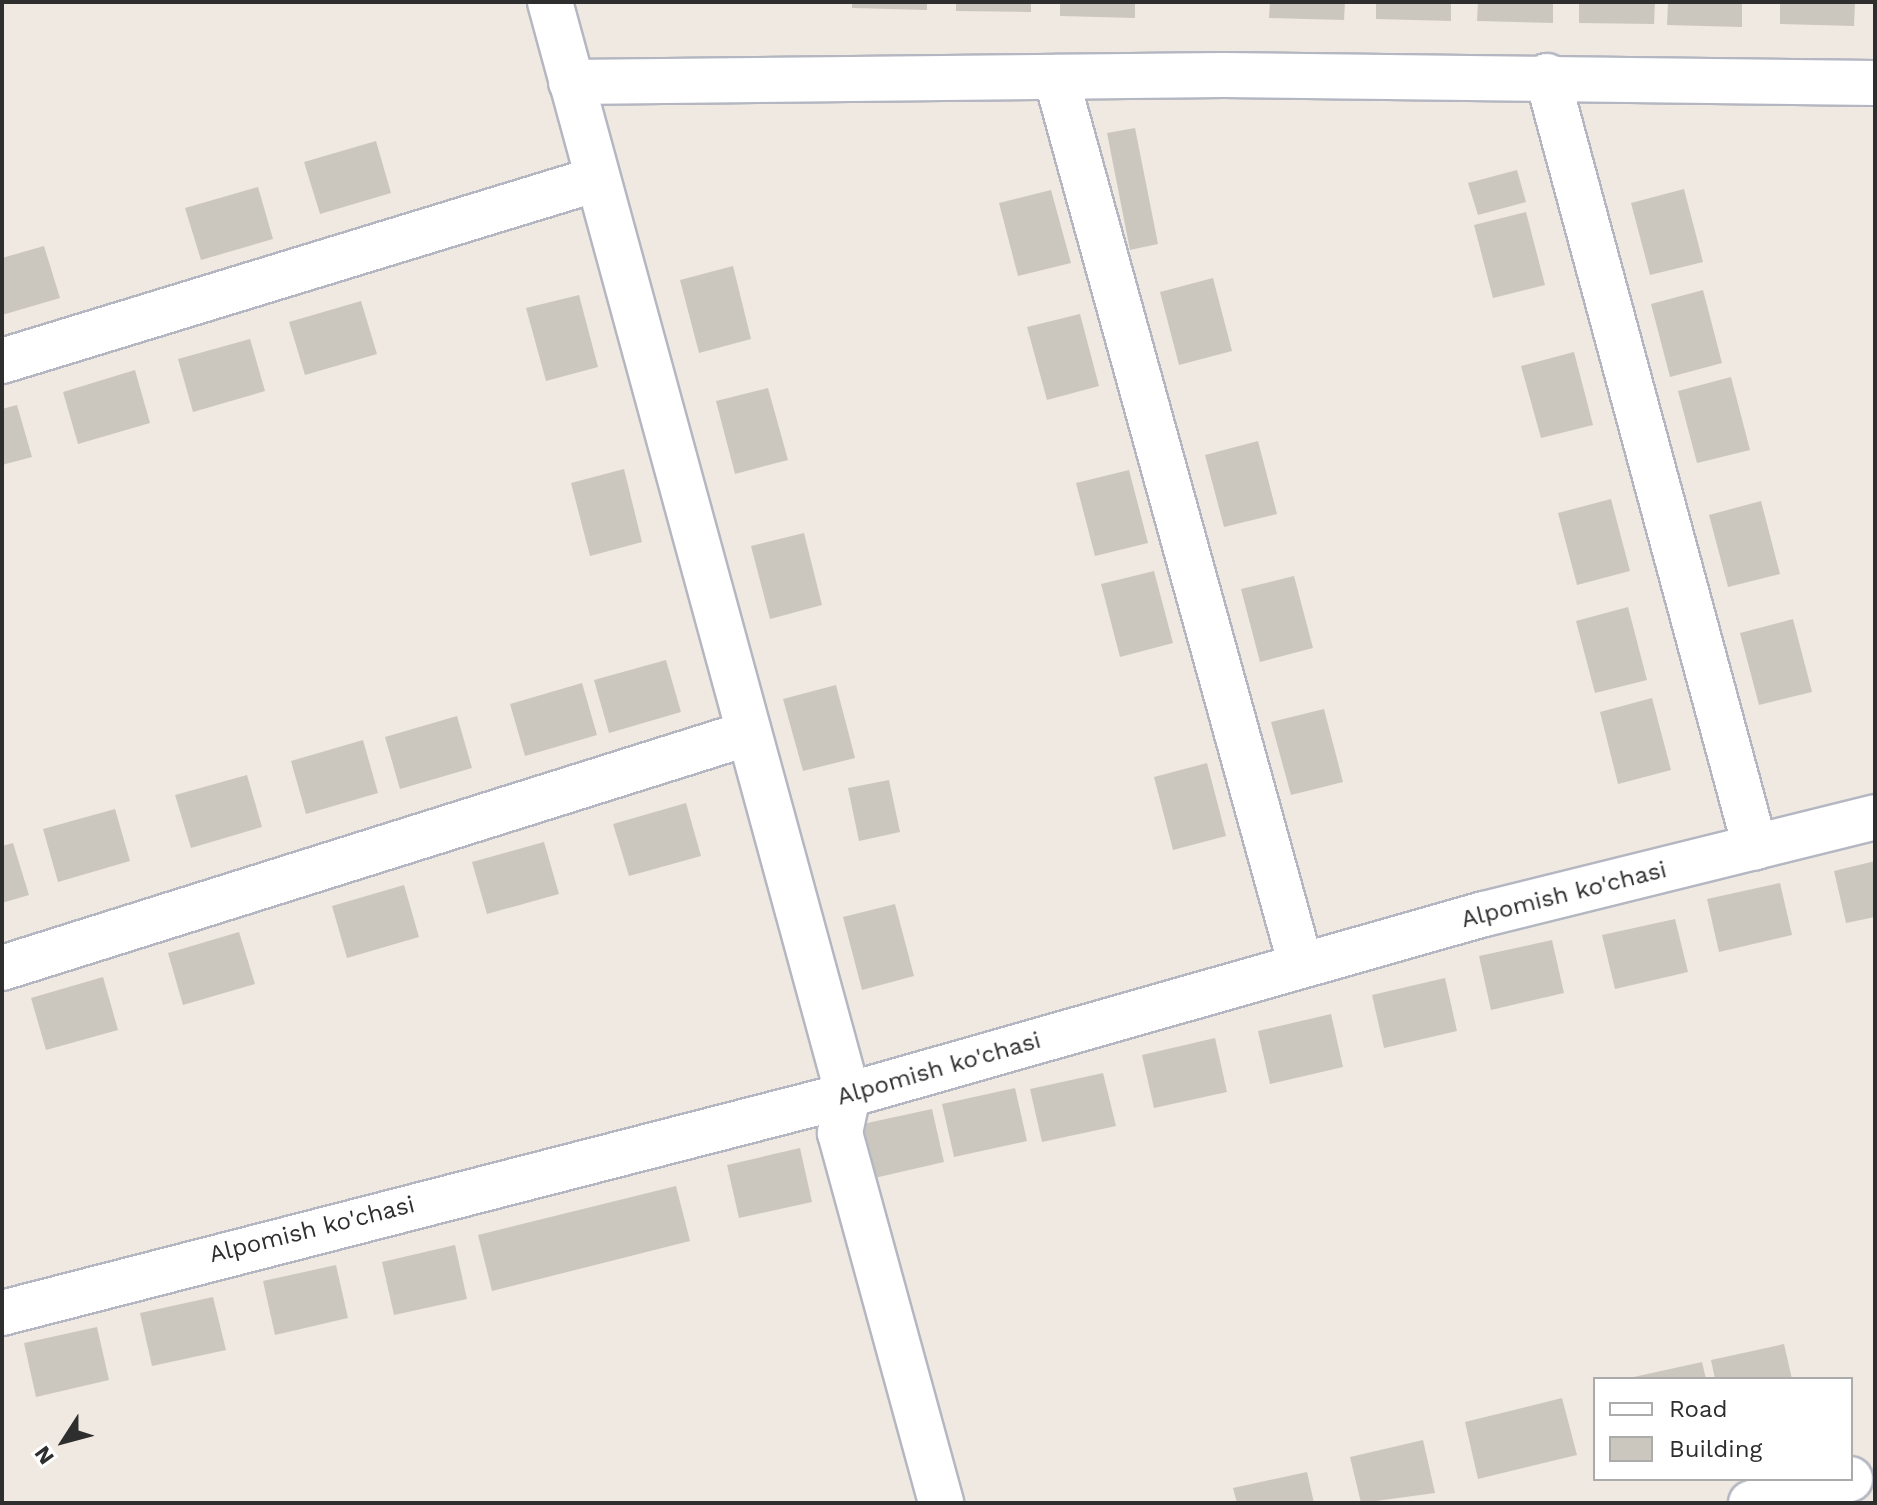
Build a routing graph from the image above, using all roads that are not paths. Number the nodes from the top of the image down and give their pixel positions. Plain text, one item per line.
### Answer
1 (550, 2) edge
2 (1547, 76) junction
3 (1056, 77) junction
4 (571, 82) junction
5 (1875, 83) edge
6 (597, 179) junction
7 (2, 361) edge
8 (749, 733) junction
9 (1875, 817) edge
10 (1755, 847) junction
11 (1301, 966) junction
12 (2, 968) edge
13 (848, 1095) junction
14 (2, 1313) edge
15 (1875, 1473) edge
16 (1853, 1478) edge
17 (1842, 1481) edge
18 (941, 1503) edge
19 (1751, 1503) edge

1 - 4 street
2 - 3 street
2 - 5 street
2 - 10 street
3 - 4 street
3 - 11 street
4 - 6 street
6 - 7 street
6 - 8 street
8 - 12 street
8 - 13 street
9 - 10 street, Alpomish ko'chasi
10 - 11 street, Alpomish ko'chasi
11 - 13 street, Alpomish ko'chasi
13 - 14 street, Alpomish ko'chasi
13 - 18 street
15 - 16 street
17 - 19 street

